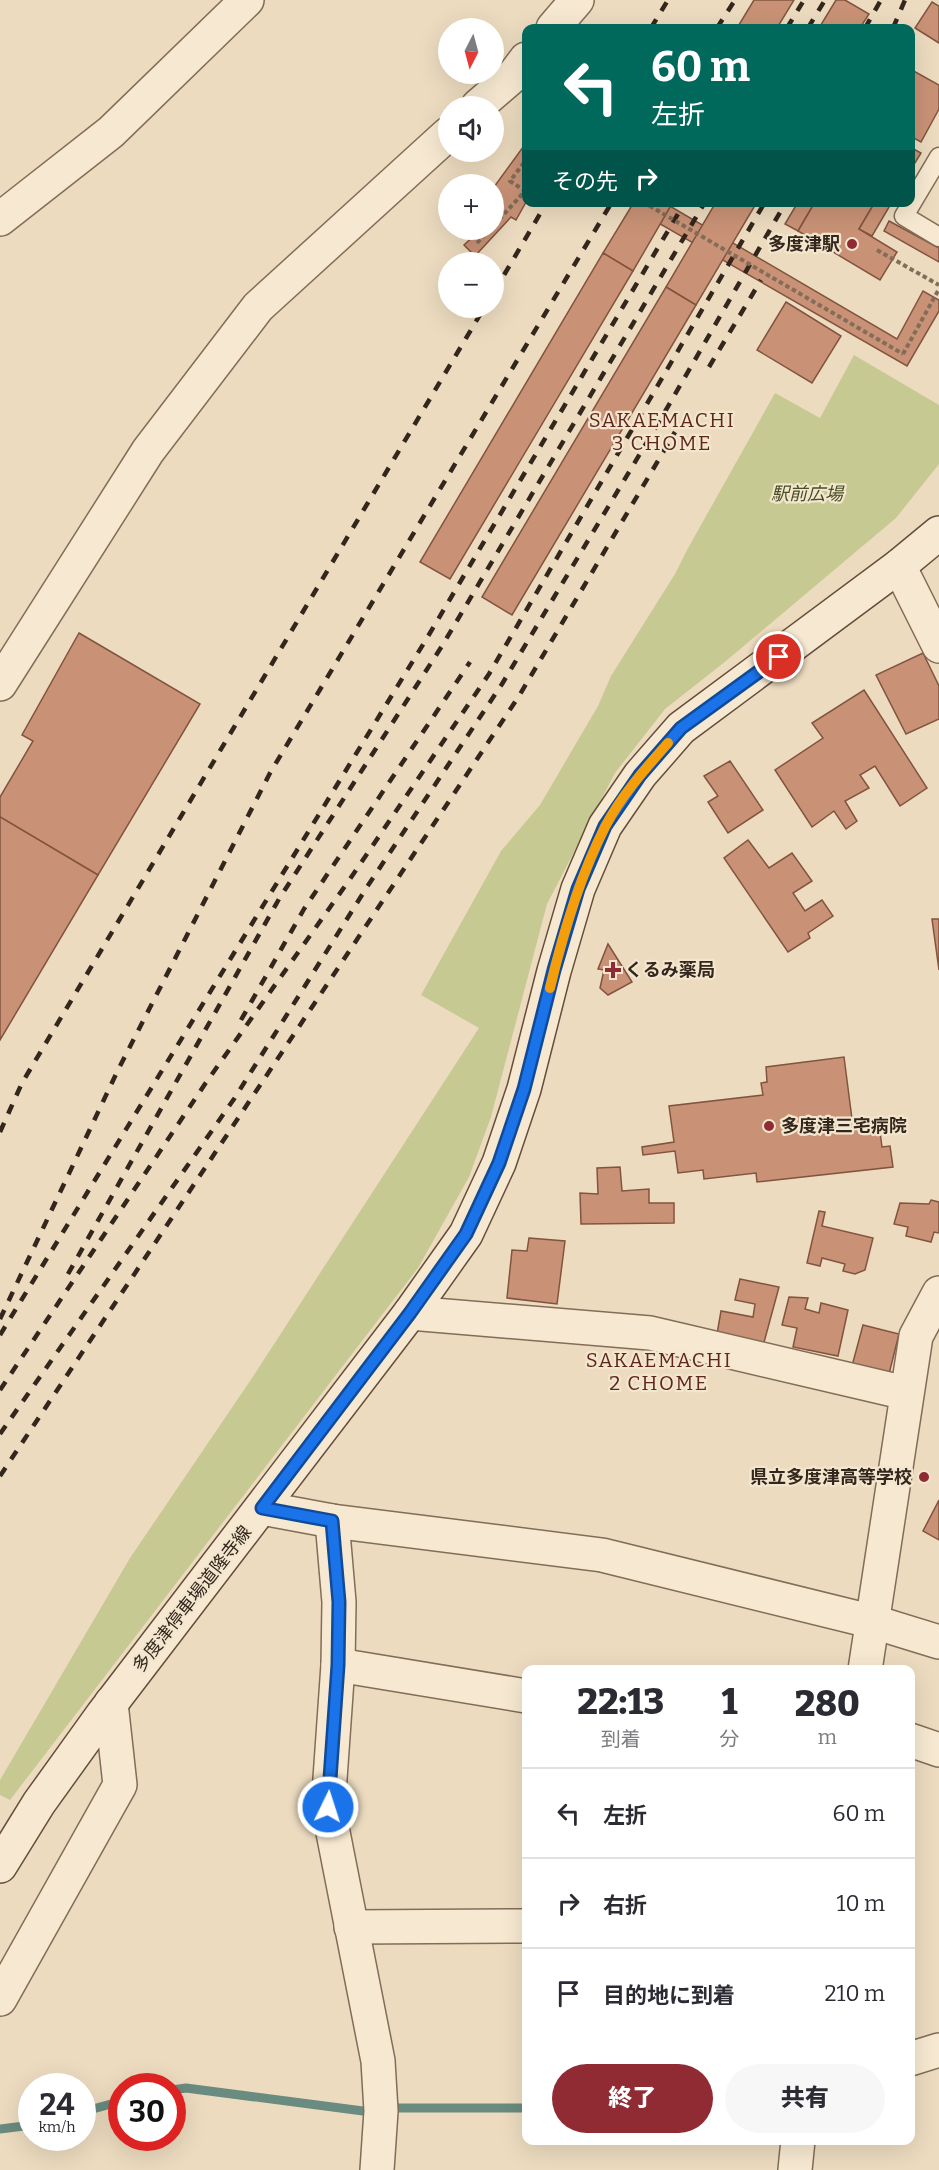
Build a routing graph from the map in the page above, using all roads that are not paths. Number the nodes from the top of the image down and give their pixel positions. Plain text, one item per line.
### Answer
1 (247, 0) edge
2 (577, 0) edge
3 (556, 24) edge
4 (522, 65) edge
5 (490, 96) edge
6 (438, 143) edge
7 (939, 157) edge
8 (915, 197) edge
9 (909, 207) edge
10 (0, 219) edge
11 (939, 237) edge
12 (939, 532) edge
13 (899, 566) junction
14 (939, 646) edge
15 (0, 684) edge
16 (939, 1293) edge
17 (410, 1313) junction
18 (906, 1393) junction
19 (262, 1508) junction
20 (332, 1521) junction
21 (874, 1622) junction
22 (939, 1642) edge
23 (338, 1665) junction
24 (866, 1665) edge
25 (522, 1695) edge
26 (111, 1703) junction
27 (915, 1742) edge
28 (939, 1750) edge
29 (0, 1866) edge
30 (522, 1926) edge
31 (351, 1927) junction
32 (0, 1999) edge
33 (939, 2050) edge
34 (915, 2057) edge
35 (798, 2145) edge
36 (377, 2170) edge
37 (795, 2170) edge

1 - 10 street
2 - 3 street
4 - 5 street
6 - 15 street
7 - 8 lane
9 - 11 lane
12 - 13 street, 多度津停車場道隆寺線
13 - 14 street
13 - 17 street, 多度津停車場道隆寺線
16 - 18 street
17 - 18 street
17 - 19 street, 多度津停車場道隆寺線
18 - 21 street
19 - 20 street
19 - 26 street, 多度津停車場道隆寺線
20 - 21 street
20 - 23 street
21 - 22 street
21 - 24 street
23 - 25 street
23 - 31 street
26 - 29 street, 多度津停車場道隆寺線
26 - 32 street
27 - 28 street
30 - 31 street
31 - 36 street
33 - 34 street
35 - 37 street

